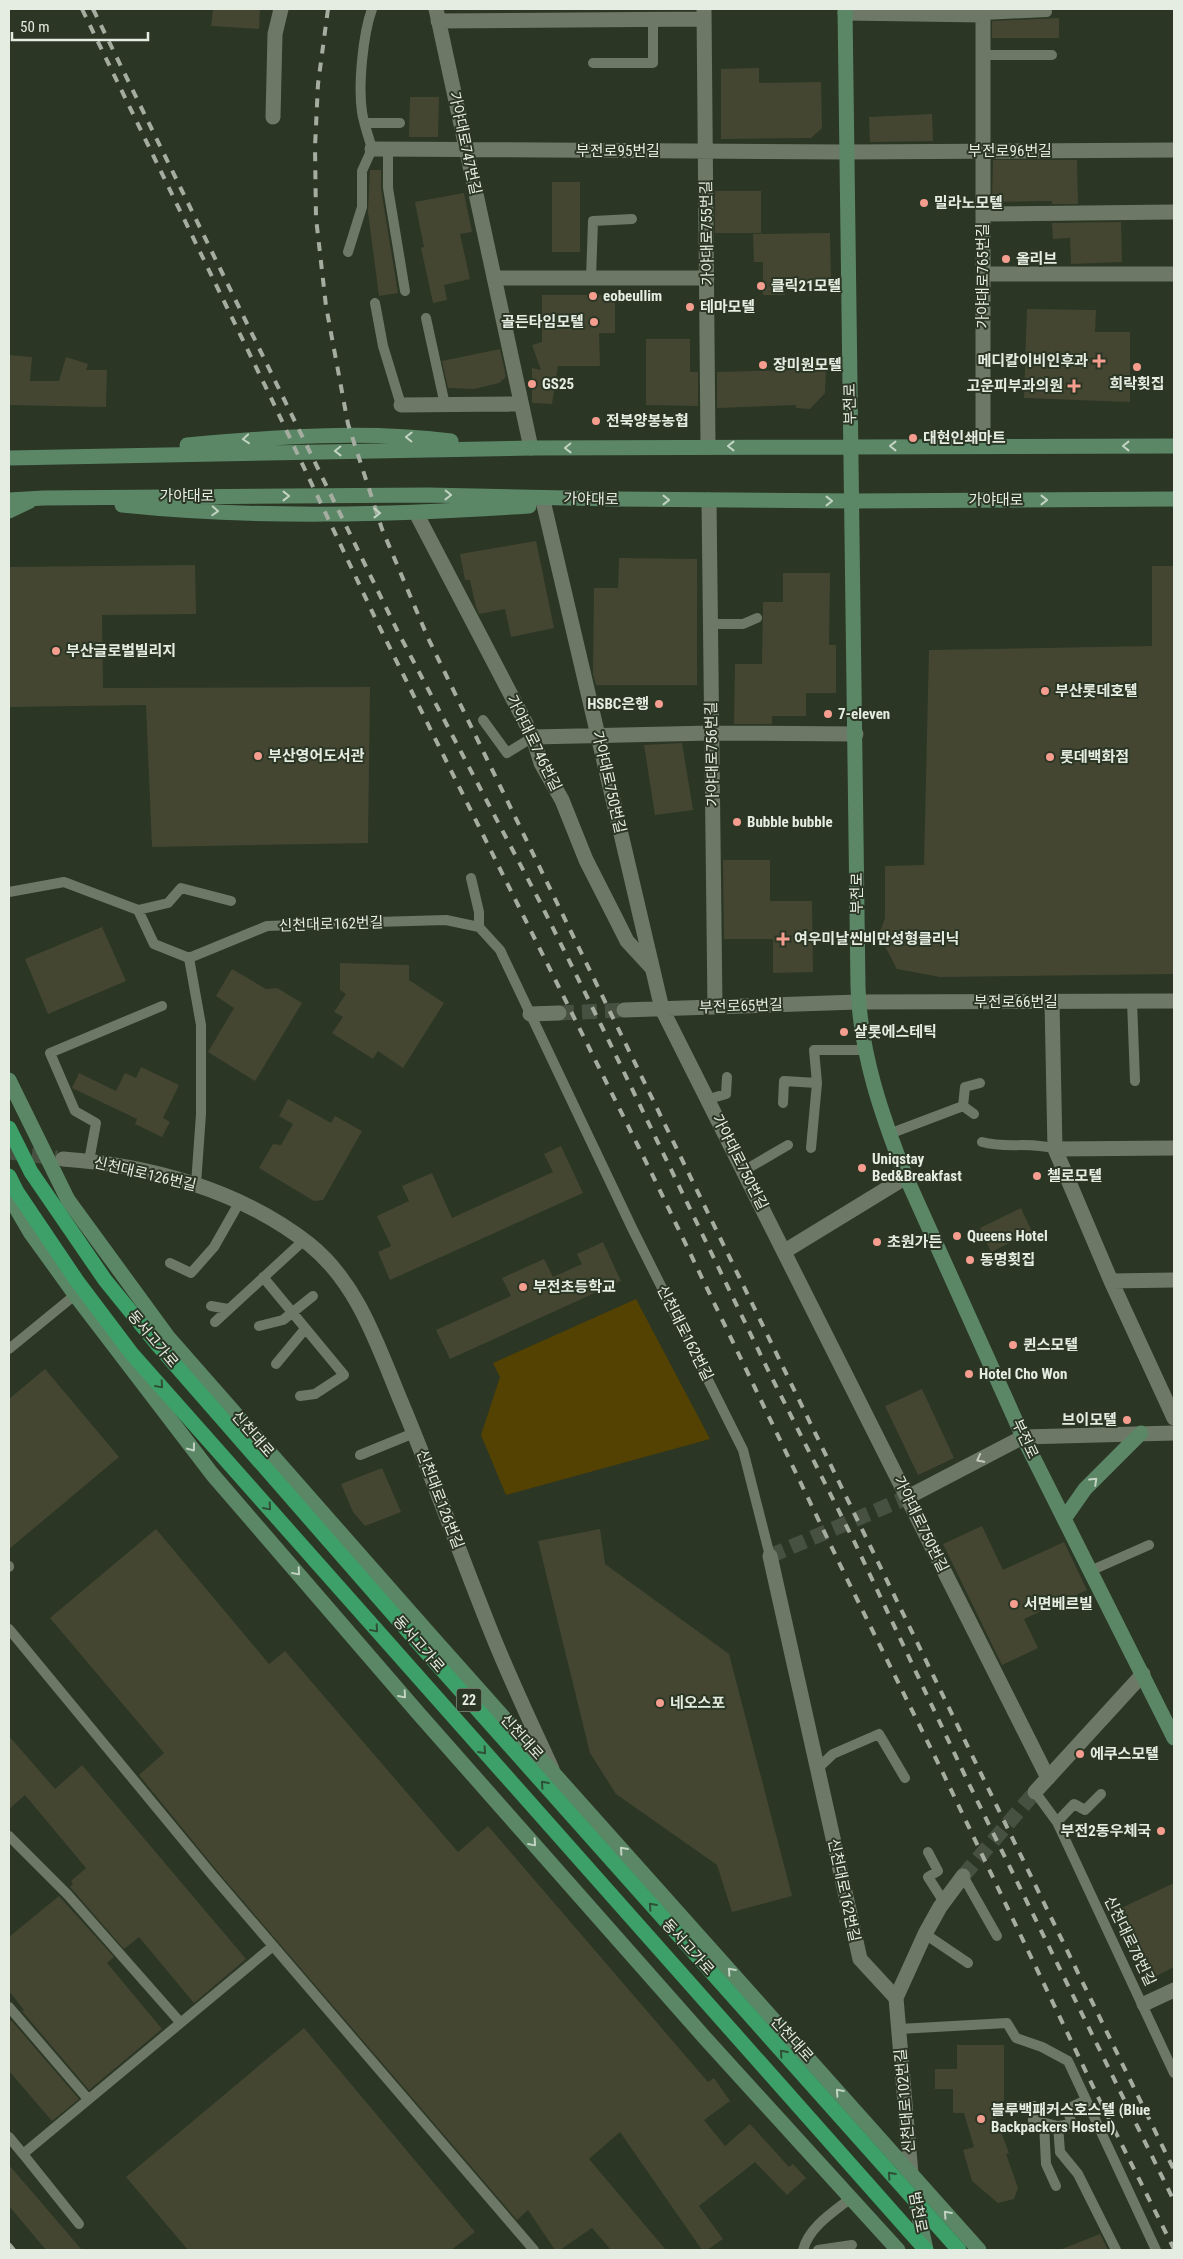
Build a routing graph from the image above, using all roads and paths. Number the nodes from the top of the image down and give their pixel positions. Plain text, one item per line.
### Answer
1 (281, 9) edge
2 (372, 9) edge
3 (845, 11) edge
4 (1047, 12) dead end
5 (520, 14) edge
6 (615, 14) edge
7 (704, 14) edge
8 (437, 15) edge
9 (983, 15) junction
10 (653, 19) junction
11 (983, 55) junction
12 (1052, 55) dead end
13 (593, 63) dead end
14 (273, 117) dead end
15 (365, 123) junction
16 (400, 123) dead end
17 (372, 150) junction
18 (388, 150) junction
19 (466, 150) junction
20 (1174, 150) edge
21 (706, 151) junction
22 (983, 151) junction
23 (847, 152) junction
24 (1174, 212) edge
25 (983, 214) junction
26 (632, 219) dead end
27 (348, 252) dead end
28 (983, 274) junction
29 (1174, 274) edge
30 (494, 278) junction
31 (590, 278) junction
32 (707, 278) junction
33 (405, 291) dead end
34 (375, 303) dead end
35 (426, 318) dead end
36 (521, 404) junction
37 (445, 405) junction
38 (402, 406) joint
39 (708, 446) junction
40 (851, 446) junction
41 (983, 446) junction
42 (1174, 446) edge
43 (9, 447) edge
44 (531, 448) junction
45 (54, 457) junction
46 (9, 458) edge
47 (44, 498) junction
48 (618, 499) junction
49 (1174, 499) edge
50 (9, 500) edge
51 (709, 500) junction
52 (853, 501) junction
53 (544, 505) junction
54 (9, 511) edge
55 (416, 513) junction
56 (757, 618) dead end
57 (710, 624) junction
58 (483, 720) dead end
59 (712, 734) junction
60 (856, 734) junction
61 (598, 735) junction
62 (533, 737) junction
63 (470, 878) dead end
64 (9, 892) edge
65 (231, 901) dead end
66 (138, 910) junction
67 (478, 927) junction
68 (190, 958) junction
69 (653, 970) junction
70 (1132, 1001) junction
71 (1174, 1001) edge
72 (858, 1002) junction
73 (1052, 1002) junction
74 (162, 1006) dead end
75 (715, 1007) junction
76 (662, 1009) junction
77 (624, 1010) tunnel mouth
78 (559, 1013) tunnel mouth
79 (530, 1014) junction
80 (865, 1050) junction
81 (727, 1077) dead end
82 (9, 1080) edge
83 (1135, 1081) dead end
84 (817, 1083) junction
85 (980, 1083) dead end
86 (709, 1099) junction
87 (783, 1103) dead end
88 (963, 1106) junction
89 (974, 1114) dead end
90 (9, 1128) edge
91 (889, 1134) junction
92 (982, 1142) dead end
93 (788, 1145) dead end
94 (811, 1148) dead end
95 (1174, 1148) edge
96 (1055, 1149) junction
97 (63, 1159) tunnel mouth
98 (89, 1161) junction
99 (745, 1170) junction
100 (9, 1176) edge
101 (906, 1177) junction
102 (196, 1184) junction
103 (9, 1196) edge
104 (239, 1203) junction
105 (303, 1241) junction
106 (785, 1251) junction
107 (170, 1263) dead end
108 (263, 1277) junction
109 (1174, 1280) edge
110 (1110, 1281) junction
111 (76, 1295) junction
112 (313, 1296) dead end
113 (211, 1306) dead end
114 (228, 1309) junction
115 (292, 1313) junction
116 (215, 1322) dead end
117 (259, 1326) dead end
118 (305, 1329) junction
119 (9, 1349) edge
120 (276, 1364) dead end
121 (300, 1396) dead end
122 (1174, 1418) edge
123 (414, 1433) junction
124 (1174, 1433) edge
125 (1141, 1434) junction
126 (1023, 1436) junction
127 (360, 1455) dead end
128 (908, 1497) junction
129 (1064, 1519) junction
130 (1149, 1545) dead end
131 (770, 1556) joint
132 (1090, 1571) junction
133 (9, 1629) edge
134 (1143, 1674) junction
135 (1174, 1738) edge
136 (818, 1768) junction
137 (553, 1772) junction
138 (905, 1778) dead end
139 (1048, 1778) junction
140 (1035, 1792) joint
141 (1101, 1794) dead end
142 (1057, 1822) junction
143 (9, 1836) edge
144 (928, 1852) dead end
145 (963, 1876) joint
146 (944, 1902) junction
147 (925, 1934) junction
148 (997, 1936) dead end
149 (272, 1946) junction
150 (968, 1963) dead end
151 (1174, 1990) edge
152 (896, 1998) junction
153 (1144, 2004) junction
154 (9, 2007) edge
155 (180, 2022) junction
156 (899, 2029) junction
157 (1174, 2073) edge
158 (88, 2100) junction
159 (1086, 2100) junction
160 (1019, 2106) dead end
161 (1044, 2123) junction
162 (1058, 2126) junction
163 (9, 2137) edge
164 (23, 2154) junction
165 (911, 2174) junction
166 (1056, 2186) dead end
167 (851, 2198) junction
168 (80, 2224) dead end
169 (852, 2245) dead end
170 (534, 2250) edge
171 (802, 2250) edge
172 (818, 2250) edge
173 (898, 2250) edge
174 (926, 2250) edge
175 (958, 2250) edge
176 (979, 2250) edge
177 (1116, 2250) edge
178 (1156, 2250) edge

1 - 14 street
2 - 15 lane
3 - 9 street, 부전로
3 - 23 main road, 부전로
4 - 9 lane
5 - 6 street, 가야대로755번길
5 - 8 street, 가야대로755번길
6 - 10 street, 가야대로755번길
7 - 10 street, 가야대로755번길
7 - 21 street, 가야대로755번길
8 - 19 street, 가야대로747번길
9 - 11 street, 가야대로765번길
10 - 13 lane
11 - 12 lane
11 - 22 street, 가야대로765번길
15 - 16 lane
15 - 17 lane
17 - 18 street, 부전로95번길
17 - 27 lane
18 - 19 street, 부전로95번길
18 - 33 lane
19 - 21 street, 부전로95번길
19 - 30 street, 가야대로747번길
20 - 22 street, 부전로96번길
21 - 23 street, 부전로95번길
21 - 32 street, 가야대로755번길
22 - 23 street, 부전로96번길
22 - 25 street, 가야대로765번길
23 - 40 main road, 부전로
24 - 25 street
25 - 28 street, 가야대로765번길
26 - 31 lane
28 - 29 street
28 - 41 street, 가야대로765번길
30 - 31 street
30 - 36 street, 가야대로747번길
31 - 32 street
32 - 39 street, 가야대로755번길
34 - 38 lane
35 - 37 lane
36 - 37 street
36 - 44 street, 가야대로747번길
37 - 38 street
40 -> 39 main road
39 -> 44 main road
41 -> 40 main road
40 - 52 main road, 부전로
42 -> 41 main road
43 - 45 main road
44 -> 45 main road
45 - 46 main road
47 -> 48 main road, 가야대로
47 - 50 main road, 가야대로
47 - 54 main road
47 -> 55 main road
48 -> 51 main road, 가야대로
48 - 53 main road
52 -> 49 main road, 가야대로
51 -> 52 main road, 가야대로
51 - 57 street, 가야대로756번길
52 - 60 main road, 부전로
53 - 55 main road
53 - 61 street, 가야대로750번길
55 - 62 street, 가야대로746번길
56 - 57 lane
57 - 59 street, 가야대로756번길
58 - 62 lane
59 - 60 street
59 - 61 street
59 - 75 street, 가야대로756번길
60 - 72 main road, 부전로
61 - 62 street
61 - 69 street, 가야대로750번길
62 - 69 street, 가야대로746번길
63 - 67 lane
64 - 66 lane
65 - 66 lane
66 - 68 lane
67 - 68 lane, 신천대로162번길
67 - 79 lane, 신천대로162번길
68 - 102 lane
69 - 76 street, 가야대로750번길
70 - 71 street, 부전로66번길
70 - 73 street, 부전로66번길
70 - 83 lane
72 - 73 street, 부전로66번길
72 - 75 street, 부전로65번길
72 - 80 main road, 부전로
73 - 96 street
74 - 98 lane
75 - 76 street, 부전로65번길
76 - 77 street, 부전로65번길
76 - 86 street, 가야대로750번길
78 - 79 street
79 - 131 lane, 신천대로162번길
80 - 84 lane
80 - 91 main road, 부전로
81 - 86 lane
82 - 137 main road, 신천대로
84 - 87 lane
84 - 94 lane
85 - 88 lane
86 - 99 street, 가야대로750번길
88 - 89 lane
88 - 91 lane
175 -> 90 highway, 동서고가로 / 22
91 - 101 main road, 부전로
92 - 96 lane
93 - 99 lane
95 - 96 street
96 - 110 street
97 - 98 street, 신천대로126번길
98 - 102 street, 신천대로126번길
99 - 106 street, 가야대로750번길
100 -> 174 highway, 동서고가로 / 22
101 - 106 street
101 - 126 main road, 부전로
102 - 104 street, 신천대로126번길
103 - 111 main road
104 - 105 street, 신천대로126번길
104 - 107 lane
105 - 108 lane
105 - 123 street, 신천대로126번길
106 - 128 street, 가야대로750번길
108 - 114 lane
108 - 115 lane
109 - 110 street
110 - 122 street
111 - 119 lane
111 -> 167 main road
112 - 115 lane
113 - 114 lane
114 - 116 lane
115 - 117 lane
115 - 118 lane
118 - 120 lane
118 - 121 lane
123 - 127 lane
123 - 137 street, 신천대로126번길
124 - 125 street
125 - 126 street
129 -> 125 main road
126 -> 128 street
126 - 129 main road, 부전로
128 - 139 street, 가야대로750번길
129 - 132 main road, 부전로
130 - 132 lane
131 - 136 street, 신천대로162번길
132 - 134 main road, 부전로
133 - 149 lane
134 - 135 main road, 부전로
134 - 139 street
136 - 138 lane
136 - 152 street, 신천대로162번길
165 -> 137 main road, 신천대로
139 - 140 street
140 - 142 lane, 신천대로78번길
141 - 142 lane
142 - 153 lane, 신천대로78번길
143 - 155 lane
144 - 146 lane
145 - 146 street, 신천대로102번길
145 - 148 lane, 신천대로102번길
146 - 147 street, 신천대로102번길
147 - 150 lane
147 - 152 street, 신천대로102번길
149 - 155 lane
149 - 170 lane
151 - 153 street
152 - 156 street, 신천대로102번길
153 - 157 lane, 신천대로78번길
154 - 158 lane
155 - 158 lane
156 - 159 lane, 신천대로102번길
156 - 165 street, 신천대로102번길
158 - 164 lane
159 - 162 lane
159 - 178 lane
160 - 161 lane
161 - 162 lane
161 - 166 lane
162 - 177 lane
163 - 164 lane
164 - 168 lane
165 - 174 main road, 범천로
176 -> 165 main road, 신천대로
167 - 171 lane
167 - 173 main road
169 - 172 lane

